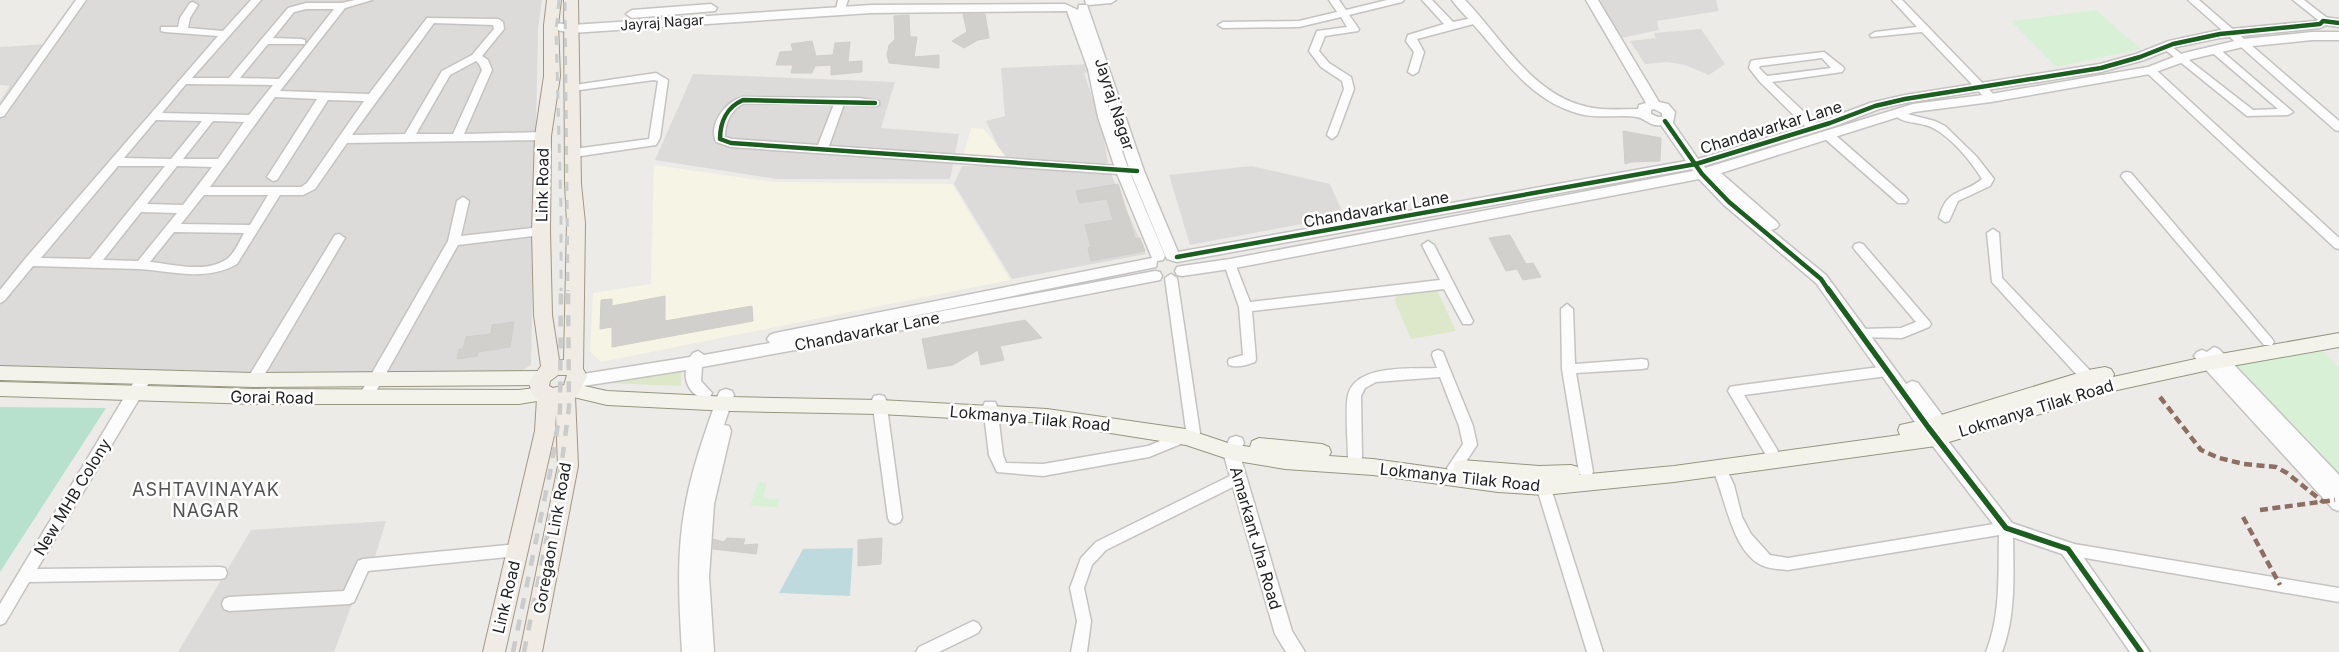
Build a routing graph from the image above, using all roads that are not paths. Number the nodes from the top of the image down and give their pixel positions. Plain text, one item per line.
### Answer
1 (81, 0) edge
2 (256, 0) edge
3 (367, 0) edge
4 (554, 0) edge
5 (571, 0) edge
6 (917, 0) edge
7 (1110, 0) edge
8 (1334, 0) edge
9 (1399, 0) edge
10 (1427, 0) edge
11 (1458, 0) edge
12 (1592, 0) edge
13 (1897, 0) edge
14 (2193, 0) edge
15 (2298, 0) edge
16 (842, 4) edge
17 (1074, 5) edge
18 (193, 6) dead end
19 (342, 6) junction
20 (1345, 14) junction
21 (1477, 20) junction
22 (2332, 23) edge
23 (572, 24) junction
24 (551, 25) junction
25 (1224, 25) dead end
26 (1451, 26) junction
27 (165, 29) dead end
28 (1925, 29) junction
29 (182, 31) junction
30 (2230, 33) junction
31 (226, 34) junction
32 (1875, 35) dead end
33 (2336, 36) edge
34 (265, 41) junction
35 (301, 42) dead end
36 (2243, 43) junction
37 (2167, 46) junction
38 (2213, 49) junction
39 (2185, 57) junction
40 (476, 58) junction
41 (298, 64) junction
42 (2150, 70) junction
43 (1413, 72) dead end
44 (234, 78) junction
45 (1764, 80) junction
46 (182, 81) junction
47 (284, 82) junction
48 (572, 88) junction
49 (1981, 88) junction
50 (273, 94) junction
51 (324, 96) junction
52 (372, 98) junction
53 (1991, 98) junction
54 (840, 101) junction
55 (875, 103) dead end
56 (1654, 104) junction
57 (1643, 113) junction
58 (1898, 113) junction
59 (0, 114) edge
60 (154, 116) junction
61 (1111, 116) junction
62 (210, 118) junction
63 (252, 119) junction
64 (1665, 121) junction
65 (2339, 126) edge
66 (1814, 128) junction
67 (1332, 135) dead end
68 (457, 136) junction
69 (543, 136) junction
70 (1829, 136) junction
71 (409, 137) junction
72 (344, 139) junction
73 (822, 150) junction
74 (574, 153) junction
75 (115, 162) junction
76 (175, 162) junction
77 (221, 163) junction
78 (1703, 170) junction
79 (1123, 171) junction
80 (1137, 172) junction
81 (2127, 176) dead end
82 (273, 178) dead end
83 (201, 191) junction
84 (276, 192) junction
85 (1141, 198) junction
86 (1902, 200) dead end
87 (463, 202) dead end
88 (138, 208) junction
89 (187, 209) junction
90 (1946, 218) dead end
91 (170, 228) junction
92 (252, 229) junction
93 (541, 231) junction
94 (1993, 234) dead end
95 (339, 238) dead end
96 (454, 241) junction
97 (1428, 245) dead end
98 (2339, 245) edge
99 (1859, 247) dead end
100 (30, 262) junction
101 (94, 263) junction
102 (1230, 264) junction
103 (141, 265) junction
104 (1167, 265) junction
105 (1448, 284) junction
106 (0, 298) edge
107 (1245, 307) junction
108 (1567, 309) dead end
109 (1466, 321) dead end
110 (2339, 330) edge
111 (1867, 333) junction
112 (2339, 340) edge
113 (2268, 342) junction
114 (1438, 355) dead end
115 (697, 358) junction
116 (2212, 358) junction
117 (1234, 362) dead end
118 (1642, 364) dead end
119 (1568, 369) junction
120 (1887, 370) junction
121 (1444, 372) junction
122 (0, 373) edge
123 (145, 378) junction
124 (254, 380) junction
125 (375, 380) junction
126 (2092, 382) junction
127 (562, 383) junction
128 (0, 389) edge
129 (704, 393) junction
130 (133, 395) junction
131 (365, 398) junction
132 (728, 400) junction
133 (880, 403) junction
134 (990, 410) junction
135 (1935, 429) junction
136 (1189, 435) junction
137 (1233, 448) junction
138 (1771, 451) junction
139 (1368, 464) junction
140 (1454, 468) junction
141 (1719, 468) junction
142 (1586, 472) junction
143 (1238, 478) junction
144 (1542, 481) junction
145 (2339, 486) edge
146 (2339, 504) edge
147 (895, 518) dead end
148 (2006, 528) junction
149 (2068, 549) junction
150 (517, 550) junction
151 (220, 573) dead end
152 (25, 576) junction
153 (2339, 595) edge
154 (229, 604) dead end
155 (0, 618) edge
156 (973, 628) dead end
157 (1284, 634) junction
158 (494, 652) edge
159 (531, 652) edge
160 (690, 652) edge
161 (705, 652) edge
162 (924, 652) edge
163 (1079, 652) edge
164 (1284, 652) edge
165 (1296, 652) edge
166 (1595, 652) edge
167 (1994, 652) edge
168 (2141, 652) edge

1 - 59 street
2 - 31 street
3 - 19 street
4 - 24 main road, Link Road
5 - 23 main road, Link Road
6 - 17 street
7 - 17 street
8 - 20 street
9 - 20 street
10 - 26 street
11 - 21 street
12 - 56 street
13 - 28 street
14 - 30 street
15 - 22 street
16 - 17 street, Jayraj Nagar
16 - 23 street, Jayraj Nagar
17 - 61 street, Jayraj Nagar
18 - 29 street
19 - 34 street
19 - 41 street
20 - 25 street
20 - 67 street
21 - 26 street
21 - 57 street
22 - 30 street, Chandavarkar Lane
22 - 33 street, Chandavarkar Lane
23 - 24 street, Jayraj Nagar
23 - 48 main road, Link Road
24 - 69 main road, Link Road
26 - 43 street
27 - 29 street
28 - 32 street
28 - 49 street
29 - 31 street
30 - 36 street
30 - 37 street, Chandavarkar Lane
31 - 46 street
33 - 36 street, Chandavarkar Lane
34 - 35 street
34 - 44 street
36 - 38 street, Chandavarkar Lane
36 - 65 street
37 - 39 street
37 - 49 street, Chandavarkar Lane
38 - 39 street, Chandavarkar Lane
38 - 39 street
39 - 42 street, Chandavarkar Lane
40 - 52 street
40 - 68 street
40 - 71 street
41 - 44 street
41 - 47 street
42 - 53 street, Chandavarkar Lane
42 - 98 street
44 - 46 street
44 - 47 street
45 - 45 street
45 - 66 street
46 - 60 street
47 - 50 street
48 - 74 main road, Link Road
48 - 74 street
49 - 53 street
49 - 66 street, Chandavarkar Lane
50 - 51 street
50 - 63 street
51 - 52 street
51 - 82 street
52 - 72 street
53 - 58 street, Chandavarkar Lane
54 - 55 street
54 - 73 street
54 - 73 street
56 - 57 street
56 - 64 street
57 - 64 street
58 - 70 street, Chandavarkar Lane
58 - 90 street
60 - 62 street
60 - 75 street
61 - 79 street, Jayraj Nagar
61 - 80 street, Jayraj Nagar
62 - 63 street
62 - 76 street
63 - 77 street
64 - 78 street
66 - 78 street, Chandavarkar Lane
68 - 69 street
68 - 71 street
69 - 93 main road, Link Road
70 - 78 street, Chandavarkar Lane
70 - 86 street
71 - 72 street
72 - 84 street
73 - 79 street
74 - 127 main road, Link Road
75 - 76 street
75 - 100 street
76 - 77 street
76 - 88 street
77 - 83 street
78 - 102 street, Chandavarkar Lane
78 - 104 street, Chandavarkar Lane
78 - 111 street
79 - 80 street
79 - 85 street, Jayraj Nagar
80 - 85 street, Jayraj Nagar
81 - 113 street
83 - 84 street
83 - 89 street
84 - 92 street
85 - 104 street, Jayraj Nagar
87 - 96 street
88 - 89 street
88 - 101 street
89 - 91 street
91 - 92 street
91 - 103 street
92 - 103 street
93 - 96 street
93 - 127 main road, Link Road
94 - 126 street
95 - 124 street
96 - 125 street
97 - 105 street
99 - 111 street
100 - 101 street
100 - 106 street
101 - 103 street
102 - 104 street, Chandavarkar Lane
102 - 107 street
104 - 115 street, Chandavarkar Lane
104 - 136 street
105 - 107 street
105 - 109 street
107 - 117 street
108 - 119 street
110 - 113 main road, Lokmanya Tilak Road
111 - 120 street
111 - 135 street
112 - 116 main road, Lokmanya Tilak Road
113 - 116 main road, Lokmanya Tilak Road
114 - 121 street
115 - 127 street, Chandavarkar Lane
115 - 129 street
116 - 126 main road, Lokmanya Tilak Road
116 - 145 street
116 - 146 street
118 - 119 street
119 - 142 street
120 - 135 street
120 - 138 street
121 - 139 street
121 - 140 street
122 - 123 main road, Gorai Road
123 - 124 main road, Gorai Road
123 - 130 street, New MHB Colony
124 - 125 main road, Gorai Road
125 - 127 main road, Gorai Road
125 - 131 street
126 - 135 main road, Lokmanya Tilak Road
127 - 129 main road, Lokmanya Tilak Road
127 - 131 main road, Gorai Road
127 - 132 main road, Lokmanya Tilak Road
127 - 150 main road, Link Road
127 - 159 main road, Goregaon Link Road
128 - 130 main road, Gorai Road
129 - 132 main road, Lokmanya Tilak Road
130 - 131 main road, Gorai Road
130 - 152 street, New MHB Colony
132 - 133 main road, Lokmanya Tilak Road
132 - 160 street
132 - 161 street
133 - 134 main road, Lokmanya Tilak Road
133 - 147 street
134 - 136 main road, Lokmanya Tilak Road
134 - 136 street
135 - 138 main road, Lokmanya Tilak Road
135 - 141 main road, Lokmanya Tilak Road
135 - 148 street
136 - 137 main road, Lokmanya Tilak Road
137 - 139 main road, Lokmanya Tilak Road
137 - 143 street, Amarkant Jha Road
138 - 142 main road, Lokmanya Tilak Road
139 - 140 main road, Lokmanya Tilak Road
139 - 144 main road, Lokmanya Tilak Road
140 - 144 main road, Lokmanya Tilak Road
141 - 144 main road, Lokmanya Tilak Road
141 - 148 street
142 - 144 main road, Lokmanya Tilak Road
143 - 157 street, Amarkant Jha Road
143 - 163 street
144 - 166 street
148 - 149 street
148 - 167 street
149 - 153 street
149 - 168 street
150 - 154 street
150 - 158 main road, Link Road
151 - 152 street
152 - 155 street, New MHB Colony
156 - 162 street
157 - 164 street, Amarkant Jha Road
157 - 165 street, Amarkant Jha Road

